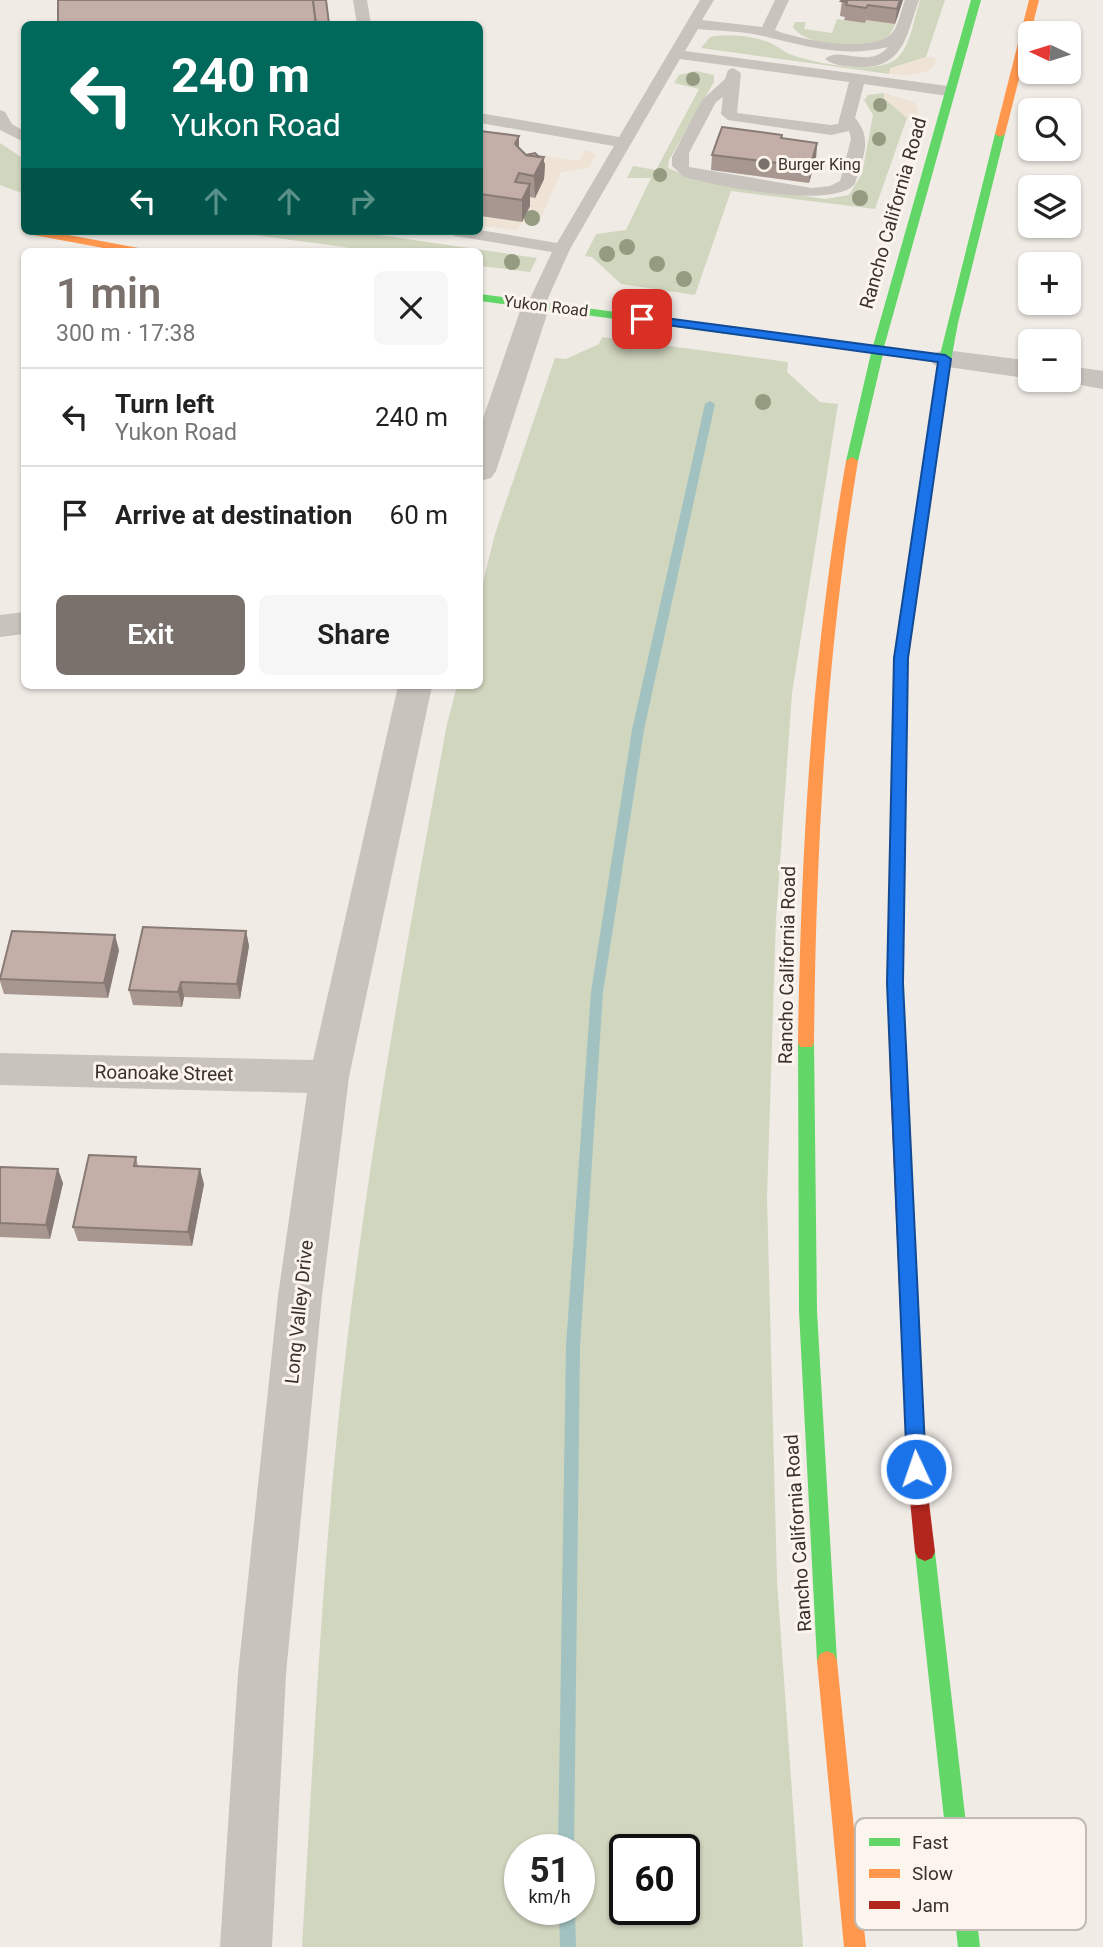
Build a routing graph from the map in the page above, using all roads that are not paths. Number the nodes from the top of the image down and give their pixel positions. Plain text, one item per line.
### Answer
1 (360, 0) edge
2 (707, 0) edge
3 (782, 0) edge
4 (912, 0) edge
5 (976, 0) edge
6 (1034, 0) edge
7 (363, 21) edge
8 (694, 24) junction
9 (767, 32) junction
10 (677, 54) junction
11 (734, 62) junction
12 (858, 78) junction
13 (733, 80) junction
14 (948, 91) junction
15 (0, 115) edge
16 (483, 119) edge
17 (849, 120) junction
18 (21, 134) edge
19 (625, 143) junction
20 (53, 235) edge
21 (479, 235) edge
22 (123, 248) edge
23 (562, 249) junction
24 (483, 297) edge
25 (536, 305) junction
26 (877, 350) junction
27 (945, 359) junction
28 (1018, 368) edge
29 (1081, 377) edge
30 (1103, 380) edge
31 (483, 462) edge
32 (21, 624) edge
33 (0, 626) edge
34 (414, 689) edge
35 (0, 1069) edge
36 (329, 1077) junction
37 (955, 1818) edge
38 (246, 1947) edge
39 (855, 1947) edge

1 - 7 lane
2 - 8 lane
3 - 9 lane
4 - 9 lane
5 - 14 main road, Rancho California Road
6 - 27 main road
8 - 9 lane
8 - 10 lane
10 - 11 lane
10 - 19 lane
11 - 12 lane
11 - 13 lane
12 - 14 lane
12 - 17 lane
13 - 17 lane
13 - 17 lane
14 - 26 main road, Rancho California Road
15 - 18 lane
16 - 19 lane
19 - 23 lane
20 - 22 main road
21 - 23 lane
23 - 25 lane
24 - 25 main road, Yukon Road
25 - 26 main road, Yukon Road
25 - 31 street
26 - 27 main road, Yukon Road
26 - 39 main road, Rancho California Road
27 - 28 street
27 - 37 main road
29 - 30 street
32 - 33 street
34 - 36 street, Long Valley Drive
35 - 36 street, Roanoake Street
36 - 38 street, Long Valley Drive

